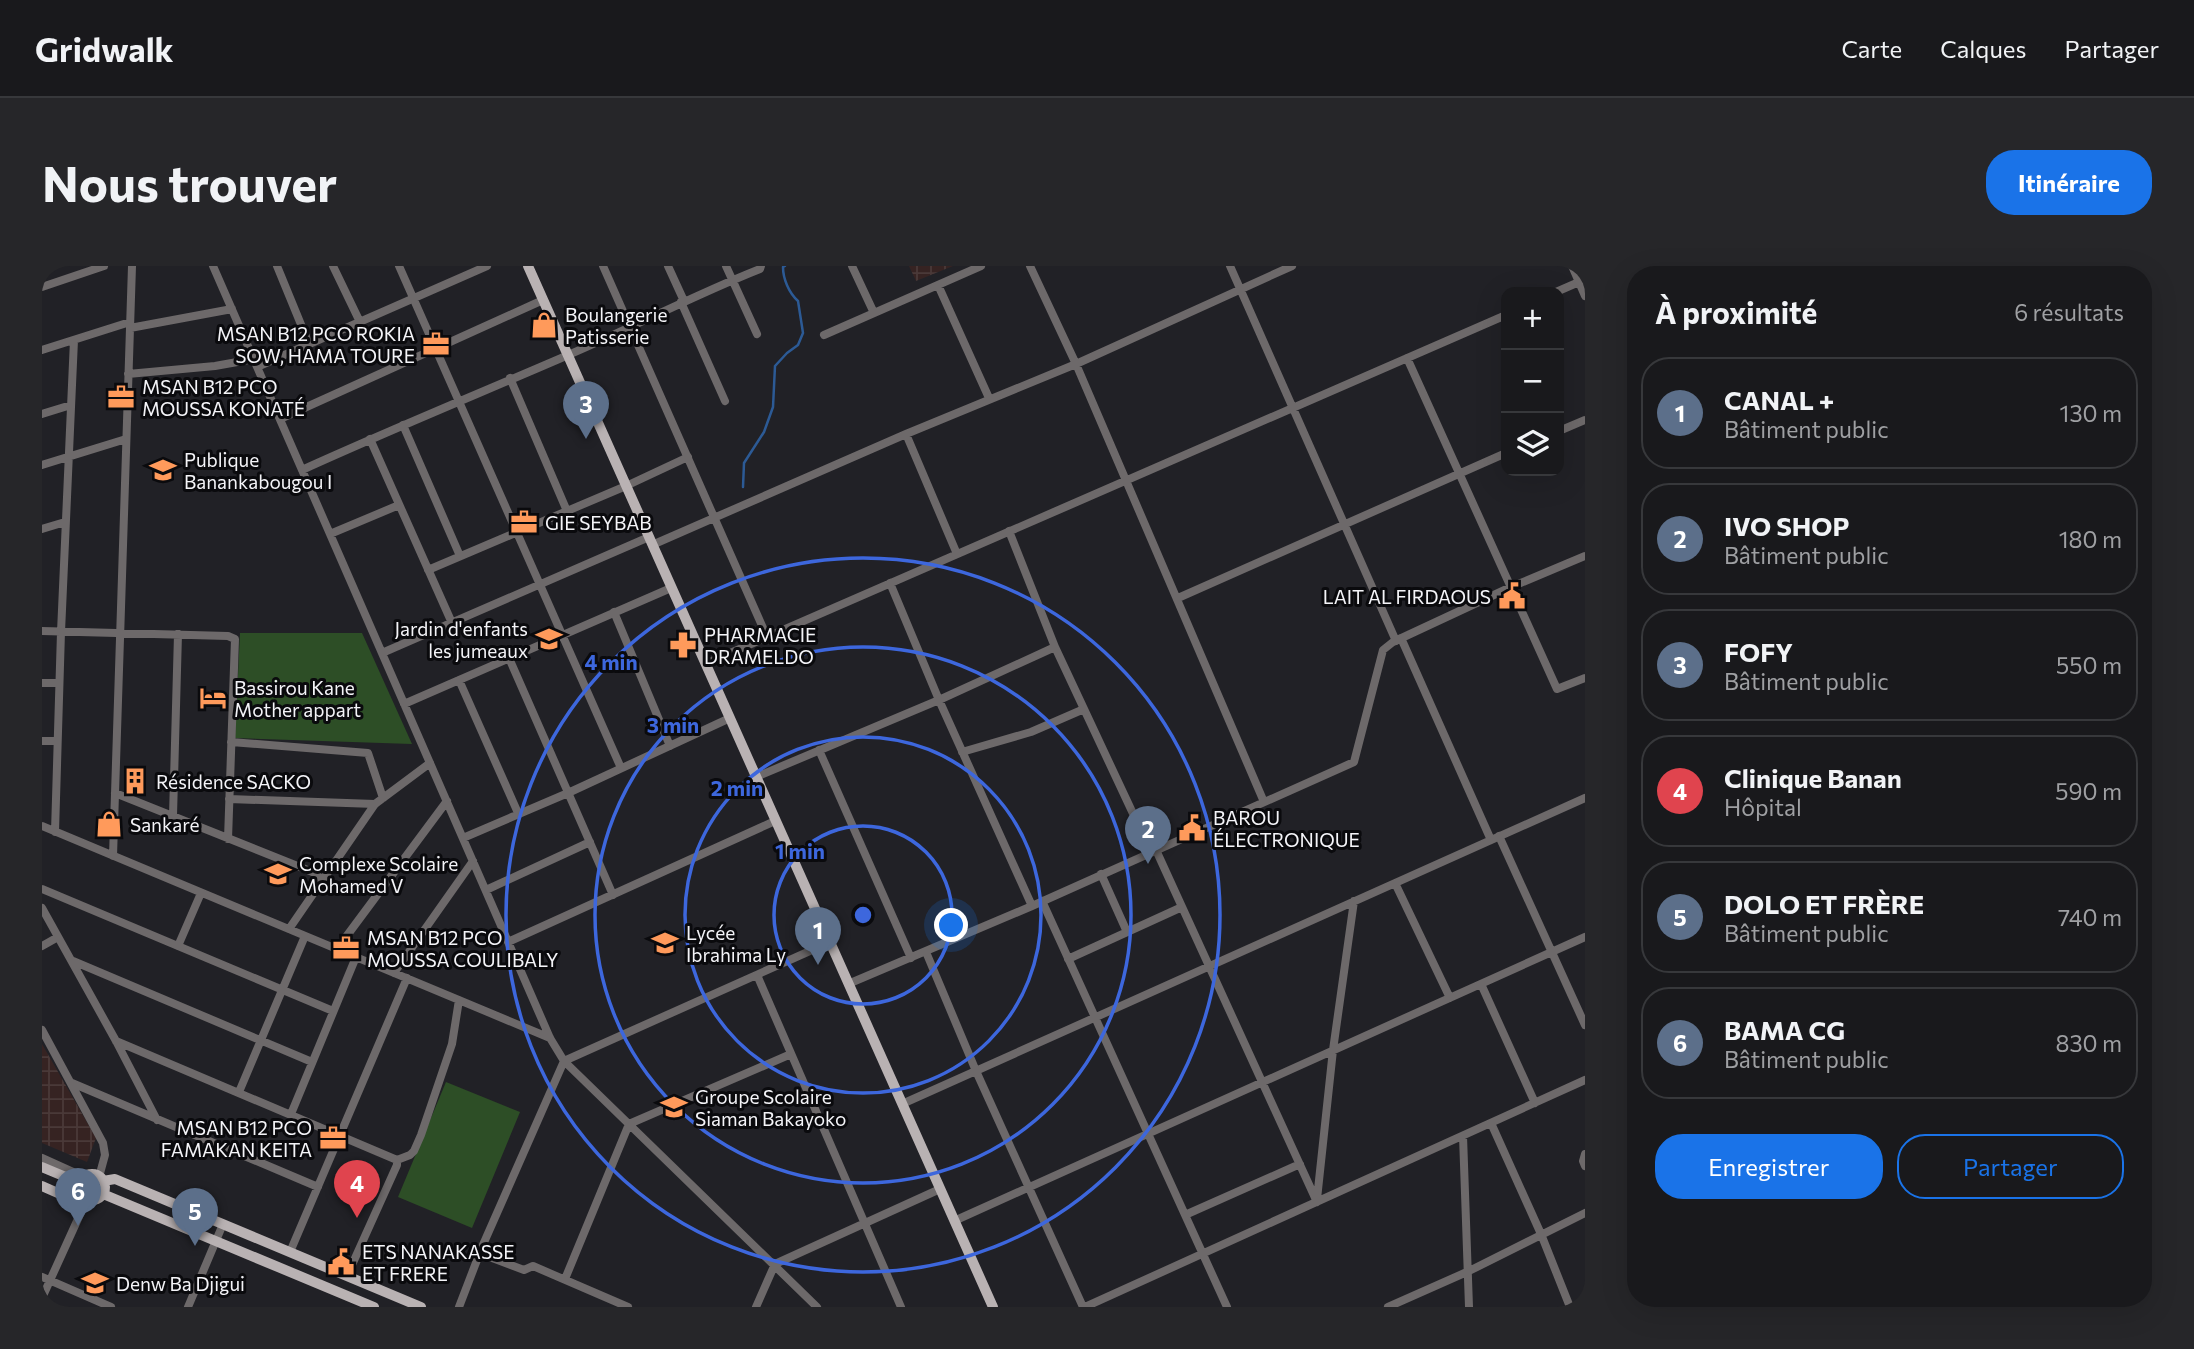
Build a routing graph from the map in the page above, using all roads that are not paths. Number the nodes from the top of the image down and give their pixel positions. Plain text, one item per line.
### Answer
1 (104, 266) edge
2 (132, 266) edge
3 (213, 266) edge
4 (276, 266) edge
5 (333, 266) edge
6 (399, 266) edge
7 (459, 266) edge
8 (487, 266) edge
9 (528, 266) edge
10 (603, 266) edge
11 (668, 266) edge
12 (726, 266) edge
13 (761, 266) edge
14 (852, 266) edge
15 (981, 266) edge
16 (1030, 266) edge
17 (1230, 266) edge
18 (1292, 266) edge
19 (1572, 266) edge
20 (464, 276) junction
21 (732, 280) junction
22 (1579, 282) junction
23 (938, 285) junction
24 (42, 287) edge
25 (1241, 289) junction
26 (1564, 289) edge
27 (1585, 296) edge
28 (413, 299) junction
29 (543, 300) junction
30 (682, 301) junction
31 (232, 309) junction
32 (874, 313) junction
33 (1501, 317) edge
34 (360, 322) junction
35 (130, 325) junction
36 (629, 326) junction
37 (757, 334) dead end
38 (824, 335) dead end
39 (74, 340) junction
40 (309, 344) junction
41 (435, 349) junction
42 (42, 351) edge
43 (568, 355) junction
44 (1407, 358) junction
45 (256, 363) junction
46 (1076, 364) junction
47 (128, 374) junction
48 (510, 378) junction
49 (989, 398) junction
50 (458, 401) junction
51 (725, 401) dead end
52 (71, 405) junction
53 (1294, 408) junction
54 (42, 414) edge
55 (280, 419) junction
56 (1585, 420) edge
57 (403, 425) junction
58 (1564, 429) edge
59 (906, 434) junction
60 (126, 439) junction
61 (370, 439) junction
62 (1501, 455) edge
63 (68, 456) junction
64 (688, 457) junction
65 (42, 465) edge
66 (302, 470) junction
67 (1460, 473) junction
68 (1126, 481) junction
69 (626, 486) junction
70 (399, 505) junction
71 (567, 511) junction
72 (714, 518) junction
73 (65, 522) junction
74 (1345, 524) junction
75 (42, 529) edge
76 (516, 531) junction
77 (1009, 531) junction
78 (330, 534) junction
79 (651, 541) junction
80 (957, 554) junction
81 (460, 556) junction
82 (1585, 556) edge
83 (428, 570) junction
84 (890, 583) junction
85 (540, 584) junction
86 (1511, 587) junction
87 (671, 588) junction
88 (1178, 598) junction
89 (614, 612) junction
90 (452, 623) junction
91 (42, 631) edge
92 (61, 632) junction
93 (120, 633) junction
94 (178, 634) junction
95 (562, 634) junction
96 (767, 637) junction
97 (1398, 640) junction
98 (1055, 647) junction
99 (382, 653) junction
100 (509, 658) junction
101 (705, 664) junction
102 (1585, 678) edge
103 (459, 680) junction
104 (42, 683) edge
105 (59, 683) junction
106 (939, 700) junction
107 (404, 704) junction
108 (1084, 709) junction
109 (730, 718) junction
110 (42, 741) edge
111 (57, 741) junction
112 (231, 742) junction
113 (670, 746) junction
114 (820, 750) junction
115 (962, 752) junction
116 (430, 763) junction
117 (621, 768) junction
118 (756, 777) junction
119 (115, 793) junction
120 (568, 793) junction
121 (383, 798) junction
122 (1585, 798) edge
123 (229, 799) junction
124 (447, 801) junction
125 (1264, 802) junction
126 (375, 804) junction
127 (518, 813) junction
128 (173, 816) junction
129 (775, 821) junction
130 (42, 827) edge
131 (55, 832) junction
132 (463, 838) junction
133 (1495, 838) junction
134 (228, 839) junction
135 (590, 842) junction
136 (1154, 851) junction
137 (113, 856) junction
138 (473, 861) junction
139 (1101, 874) junction
140 (322, 880) junction
141 (1395, 883) junction
142 (42, 889) edge
143 (486, 890) junction
144 (201, 893) junction
145 (613, 895) junction
146 (1042, 901) junction
147 (1354, 901) junction
148 (1032, 906) junction
149 (1182, 907) junction
150 (42, 908) edge
151 (289, 929) junction
152 (1127, 932) junction
153 (305, 936) junction
154 (58, 937) junction
155 (1585, 937) edge
156 (509, 942) junction
157 (830, 942) junction
158 (42, 946) edge
159 (178, 946) junction
160 (337, 949) junction
161 (926, 952) junction
162 (1552, 952) junction
163 (356, 957) junction
164 (911, 958) junction
165 (1068, 959) junction
166 (73, 961) junction
167 (1209, 966) junction
168 (394, 973) junction
169 (757, 975) junction
170 (407, 978) junction
171 (848, 984) junction
172 (1481, 984) junction
173 (282, 990) junction
174 (1450, 998) junction
175 (459, 1000) junction
176 (334, 1011) junction
177 (1095, 1018) junction
178 (1585, 1025) edge
179 (42, 1030) edge
180 (550, 1038) junction
181 (261, 1040) junction
182 (116, 1041) junction
183 (52, 1049) junction
184 (1333, 1050) junction
185 (791, 1054) junction
186 (42, 1055) edge
187 (564, 1061) junction
188 (312, 1062) junction
189 (976, 1071) junction
190 (1585, 1080) edge
191 (1262, 1082) junction
192 (72, 1083) junction
193 (239, 1092) junction
194 (1535, 1103) junction
195 (902, 1104) junction
196 (291, 1114) junction
197 (157, 1120) junction
198 (1491, 1123) junction
199 (629, 1124) junction
200 (1148, 1134) junction
201 (340, 1135) junction
202 (1463, 1136) junction
203 (1585, 1154) edge
204 (42, 1157) edge
205 (397, 1160) junction
206 (1300, 1164) junction
207 (1585, 1166) edge
208 (42, 1167) edge
209 (101, 1179) junction
210 (82, 1180) junction
211 (42, 1186) edge
212 (318, 1187) junction
213 (1028, 1188) junction
214 (940, 1189) junction
215 (103, 1194) junction
216 (84, 1197) junction
217 (1317, 1202) junction
218 (1585, 1213) edge
219 (1185, 1215) junction
220 (954, 1221) junction
221 (863, 1223) junction
222 (223, 1224) junction
223 (1541, 1234) junction
224 (216, 1241) junction
225 (290, 1252) junction
226 (480, 1253) junction
227 (1203, 1254) junction
228 (775, 1264) junction
229 (1469, 1271) junction
230 (347, 1276) junction
231 (46, 1279) edge
232 (565, 1279) junction
233 (42, 1298) edge
234 (111, 1307) edge
235 (188, 1307) edge
236 (374, 1307) edge
237 (421, 1307) edge
238 (458, 1307) edge
239 (628, 1307) edge
240 (756, 1307) edge
241 (817, 1307) edge
242 (901, 1307) edge
243 (993, 1307) edge
244 (1084, 1307) edge
245 (1227, 1307) edge
246 (1388, 1307) edge
247 (1469, 1307) edge
248 (1570, 1307) edge

1 - 24 street
2 - 35 street
3 - 31 street
4 - 40 street
5 - 34 street
6 - 28 street
7 - 20 street
8 - 20 street
9 - 29 main road
10 - 36 street
11 - 30 street
12 - 21 street
13 - 21 street
14 - 32 street
15 - 23 street
16 - 46 street
17 - 25 street
18 - 25 street
19 - 22 street
20 - 28 street
21 - 30 street
21 - 37 street
22 - 26 street
22 - 27 street
23 - 32 street
23 - 49 street
25 - 46 street
25 - 53 street
28 - 34 street
28 - 41 street
29 - 41 street
29 - 43 main road
30 - 36 street
30 - 51 street
31 - 35 street
31 - 45 street
32 - 38 street
33 - 44 street
34 - 40 street
35 - 39 street
35 - 47 street
36 - 43 street
36 - 64 street
39 - 42 street
39 - 52 street
40 - 45 street
41 - 50 street
41 - 55 street
43 - 48 street
43 - 69 main road
44 - 53 street
44 - 67 street
45 - 47 street
45 - 55 street
46 - 49 street
46 - 68 street
47 - 60 street
48 - 50 street
48 - 71 street
49 - 59 street
50 - 57 street
50 - 76 street
52 - 54 street
52 - 63 street
53 - 68 street
53 - 74 street
55 - 66 street
56 - 58 street
57 - 61 street
57 - 81 street
59 - 72 street
59 - 80 street
60 - 63 street
60 - 93 street
61 - 66 street
61 - 70 street
62 - 67 street
63 - 65 street
63 - 73 street
64 - 69 street
64 - 72 street
66 - 78 street
67 - 74 street
67 - 86 street
68 - 77 street
68 - 88 street
69 - 71 street
69 - 79 main road
70 - 78 street
70 - 83 street
71 - 76 street
72 - 79 street
72 - 96 street
73 - 75 street
73 - 92 street
74 - 88 street
74 - 97 street
76 - 81 street
76 - 85 street
77 - 80 street
77 - 98 street
78 - 99 street
79 - 85 street
79 - 87 main road
80 - 84 street
81 - 83 street
82 - 86 street
83 - 90 street
84 - 96 street
84 - 106 street
85 - 90 street
85 - 95 street
86 - 97 street
86 - 102 street
87 - 89 street
87 - 101 main road
88 - 125 street
89 - 95 street
89 - 113 street
90 - 99 street
91 - 92 street
92 - 93 street
92 - 105 street
93 - 94 street
93 - 119 street
94 - 112 street
94 - 128 street
95 - 100 street
95 - 117 street
96 - 101 street
97 - 125 street
97 - 133 street
98 - 106 street
98 - 108 street
99 - 107 street
100 - 103 street
100 - 120 street
101 - 109 main road
103 - 107 street
103 - 127 street
104 - 105 street
105 - 111 street
106 - 114 street
106 - 115 street
107 - 116 street
108 - 115 street
108 - 136 street
109 - 113 street
109 - 118 main road
110 - 111 street
111 - 131 street
112 - 121 street
112 - 123 street
113 - 117 street
114 - 118 street
114 - 164 street
115 - 148 street
116 - 121 street
116 - 124 street
117 - 120 street
118 - 129 main road
119 - 128 street
119 - 137 street
120 - 127 street
120 - 135 street
121 - 126 street
122 - 133 street
123 - 126 street
123 - 134 street
124 - 132 street
124 - 160 street
125 - 136 street
126 - 140 street
127 - 132 street
128 - 134 street
129 - 145 street
129 - 157 main road
130 - 131 street
131 - 137 street
132 - 138 street
133 - 141 street
133 - 162 street
134 - 140 street
135 - 143 street
135 - 145 street
136 - 139 street
136 - 149 street
137 - 144 street
138 - 143 street
138 - 168 street
139 - 146 street
139 - 152 street
140 - 151 street
141 - 147 street
141 - 174 street
142 - 159 street
143 - 156 street
144 - 151 street
144 - 159 street
145 - 156 street
146 - 148 street
146 - 165 street
147 - 167 street
147 - 184 street
148 - 161 street
149 - 152 street
149 - 167 street
150 - 154 street
151 - 153 street
152 - 165 street
153 - 160 street
153 - 173 street
154 - 158 street
154 - 166 street
155 - 162 street
156 - 180 street
157 - 169 street
157 - 171 main road
159 - 173 street
160 - 163 street
161 - 164 street
161 - 189 street
162 - 172 street
162 - 178 street
163 - 168 street
163 - 176 street
164 - 171 street
165 - 177 street
166 - 181 street
166 - 182 street
167 - 177 street
167 - 191 street
168 - 170 street
169 - 185 street
169 - 187 street
170 - 175 street
170 - 201 street
171 - 195 main road
172 - 174 street
172 - 194 street
173 - 176 street
173 - 181 street
174 - 184 street
175 - 180 street
175 - 205 street
176 - 188 street
177 - 189 street
177 - 200 street
179 - 183 street
180 - 187 street
181 - 188 street
181 - 193 street
182 - 193 street
182 - 197 street
183 - 186 street
183 - 192 street
184 - 191 street
184 - 217 street
185 - 199 street
185 - 221 street
187 - 199 street
187 - 226 street
188 - 196 street
189 - 195 street
189 - 213 street
190 - 194 street
191 - 200 street
191 - 206 street
192 - 197 street
192 - 209 street
193 - 196 street
194 - 198 street
195 - 214 main road
196 - 201 street
197 - 212 street
198 - 202 street
198 - 223 street
199 - 228 street
199 - 232 street
200 - 213 street
200 - 219 street
201 - 205 street
201 - 212 street
202 - 217 street
202 - 229 street
203 - 207 street
204 - 210 street
205 - 230 street
206 - 217 street
206 - 219 street
208 - 210 main road
209 - 210 main road
209 - 215 main road
209 - 222 main road
210 - 216 main road
211 - 216 main road
212 - 225 street
213 - 220 street
213 - 244 street
214 - 220 main road
214 - 221 street
215 - 216 main road
215 - 224 main road
216 - 231 street
217 - 227 street
218 - 223 street
219 - 227 street
220 - 243 main road
221 - 228 street
221 - 242 street
222 - 224 street
222 - 225 main road
223 - 229 street
223 - 248 street
224 - 235 street
224 - 236 main road
225 - 230 main road
226 - 232 street
226 - 238 street
227 - 244 street
227 - 245 street
228 - 240 street
228 - 241 street
229 - 246 street
229 - 247 street
230 - 237 main road
231 - 233 street
231 - 234 street
232 - 239 street

